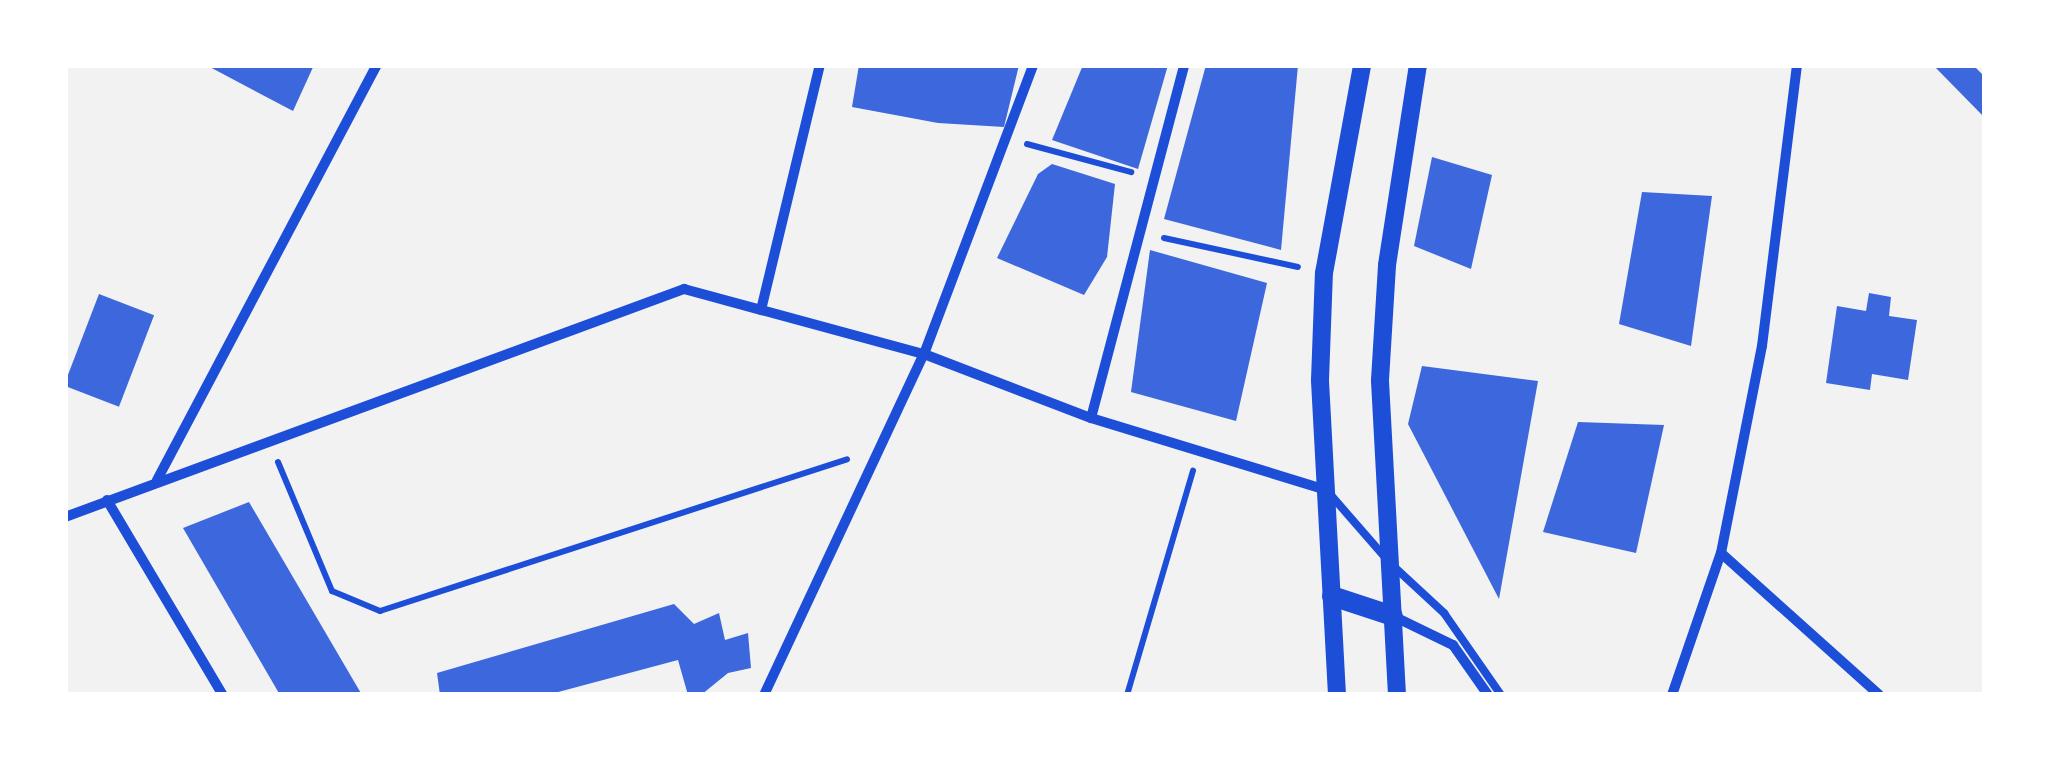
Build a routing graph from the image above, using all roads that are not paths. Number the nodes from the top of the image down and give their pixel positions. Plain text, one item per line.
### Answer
1 (377, 65) edge
2 (820, 65) edge
3 (1033, 65) edge
4 (1184, 65) edge
5 (1362, 65) edge
6 (1418, 65) edge
7 (1797, 65) edge
8 (761, 310) junction
9 (924, 354) junction
10 (1092, 418) junction
11 (156, 480) junction
12 (1326, 490) junction
13 (107, 500) junction
14 (65, 517) edge
15 (1722, 553) junction
16 (1390, 563) junction
17 (1332, 596) junction
18 (1393, 616) junction
19 (224, 695) edge
20 (764, 695) edge
21 (1337, 695) edge
22 (1398, 695) edge
23 (1488, 695) edge
24 (1500, 695) edge
25 (1672, 695) edge
26 (1878, 695) edge

1 - 11 street
2 - 8 street
3 - 9 street
4 - 10 street
5 - 12 street
6 - 16 street
7 - 15 street
8 - 9 street
8 - 11 street
9 - 10 street
9 - 20 street
10 - 12 street
11 - 13 street
12 - 16 lane
12 - 17 street
13 - 14 street
13 - 19 street
15 - 25 street
15 - 26 street
16 - 18 street
16 - 24 lane
17 - 18 main road
17 - 21 street
18 - 22 street
18 - 23 street

